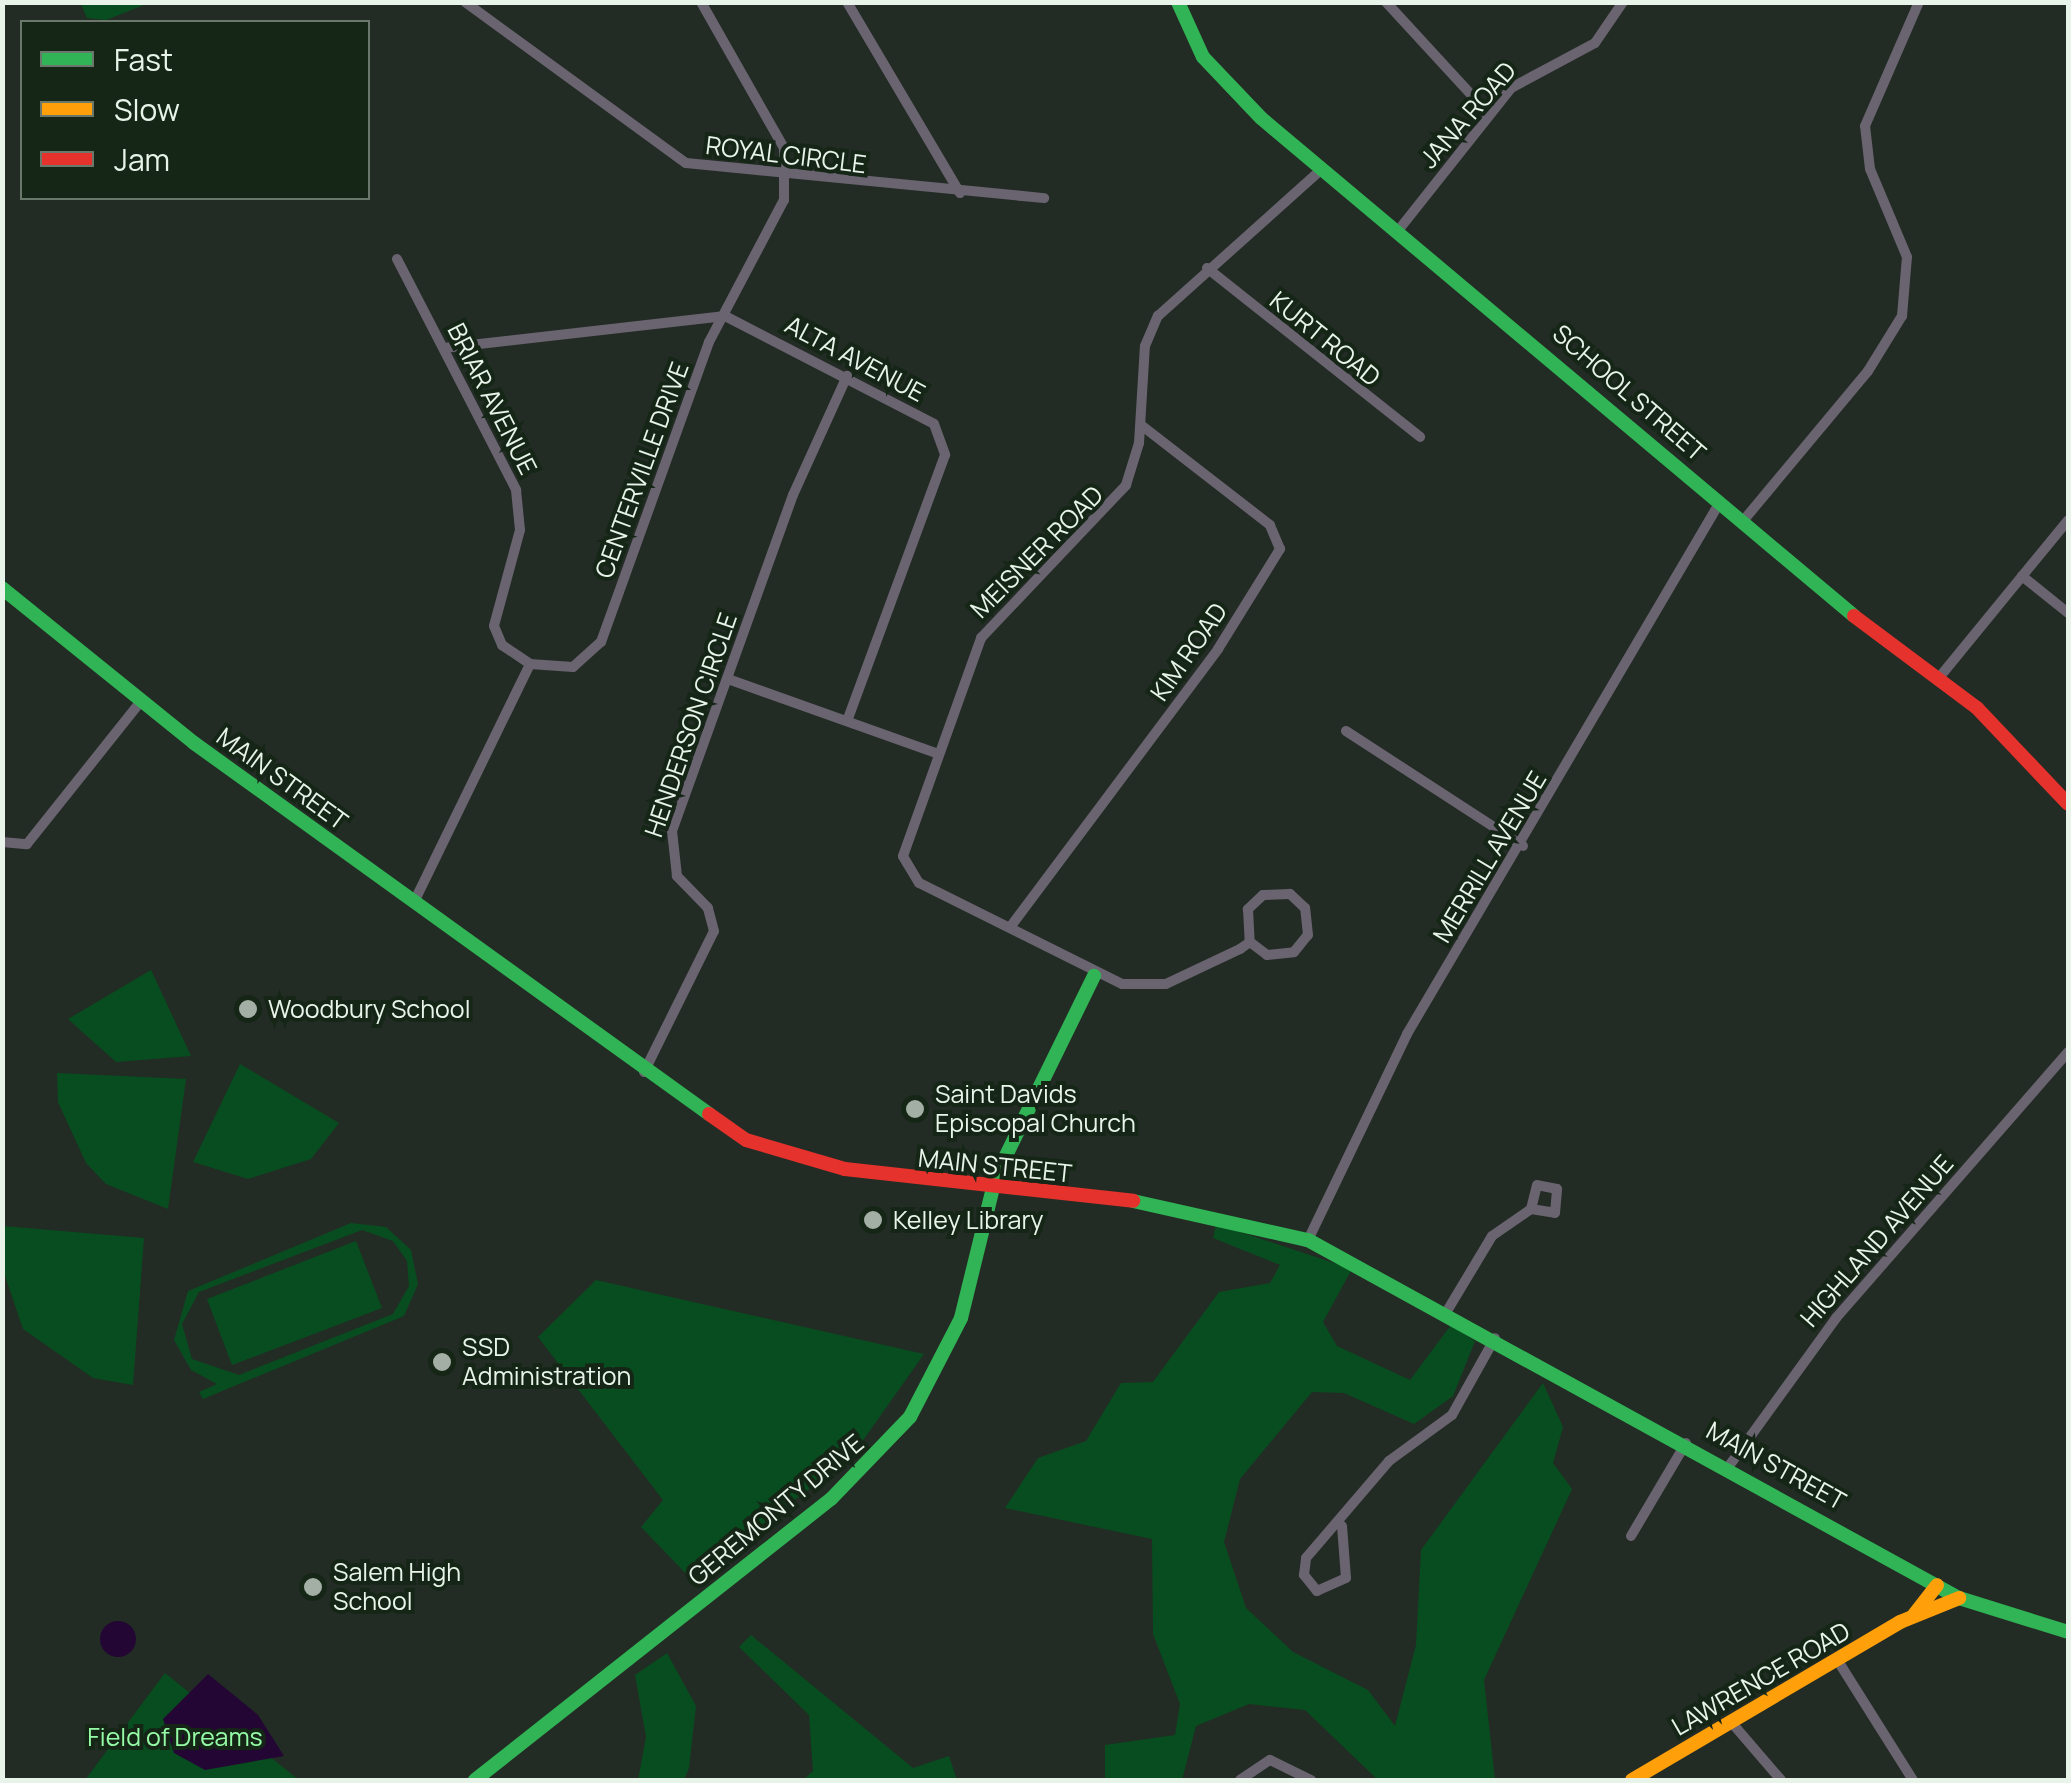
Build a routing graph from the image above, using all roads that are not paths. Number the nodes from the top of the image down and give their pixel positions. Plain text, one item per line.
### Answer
1 (466, 2) edge
2 (486, 2) edge
3 (701, 2) edge
4 (847, 2) edge
5 (1178, 2) edge
6 (1386, 2) edge
7 (1623, 2) edge
8 (1919, 2) edge
9 (478, 12) junction
10 (1489, 114) junction
11 (1320, 170) junction
12 (788, 178) junction
13 (960, 193) junction
14 (1044, 198) dead end
15 (1398, 232) junction
16 (397, 259) dead end
17 (1207, 268) junction
18 (725, 316) junction
19 (444, 348) junction
20 (847, 376) junction
21 (1141, 425) junction
22 (1420, 437) dead end
23 (1720, 502) junction
24 (2068, 520) edge
25 (1743, 521) junction
26 (2022, 576) junction
27 (2, 588) edge
28 (2068, 613) edge
29 (530, 664) junction
30 (1938, 678) junction
31 (728, 679) junction
32 (141, 700) junction
33 (847, 721) junction
34 (1346, 731) dead end
35 (936, 753) junction
36 (2068, 804) edge
37 (2, 842) edge
38 (1523, 846) junction
39 (414, 902) junction
40 (1011, 926) junction
41 (1250, 942) junction
42 (1094, 976) junction
43 (2068, 1052) edge
44 (644, 1073) junction
45 (992, 1190) junction
46 (1531, 1208) dead end
47 (1308, 1240) junction
48 (1447, 1311) junction
49 (1496, 1338) junction
50 (1687, 1442) junction
51 (1729, 1466) junction
52 (1342, 1526) junction
53 (1631, 1536) dead end
54 (1937, 1585) junction
55 (1959, 1598) junction
56 (1913, 1616) junction
57 (2068, 1632) edge
58 (1838, 1660) junction
59 (1732, 1722) junction
60 (475, 1780) edge
61 (1240, 1780) edge
62 (1311, 1780) edge
63 (1632, 1780) edge
64 (1781, 1780) edge
65 (1912, 1780) edge

1 - 9 street, ROYAL CIRCLE
2 - 9 street
3 - 12 street
4 - 13 street
5 - 11 street, SCHOOL STREET
6 - 10 street
7 - 10 street, JANA ROAD
8 - 25 street
9 - 12 street, ROYAL CIRCLE
10 - 15 street, JANA ROAD
11 - 15 street, SCHOOL STREET
11 - 17 street, MEISNER ROAD
12 - 13 street, ROYAL CIRCLE
12 - 18 street, CENTERVILLE DRIVE
13 - 14 street, ROYAL CIRCLE
15 - 23 street, SCHOOL STREET
16 - 19 street, BRIAR AVENUE
17 - 21 street, MEISNER ROAD
17 - 22 street, KURT ROAD
18 - 19 street
18 - 20 street, ALTA AVENUE
18 - 29 street, CENTERVILLE DRIVE
19 - 29 street, BRIAR AVENUE
20 - 31 street, HENDERSON CIRCLE
20 - 33 street, ALTA AVENUE
21 - 35 street, MEISNER ROAD
21 - 40 street, KIM ROAD
23 - 25 street, SCHOOL STREET
23 - 38 street, MERRILL AVENUE
24 - 26 street
25 - 30 street, SCHOOL STREET
26 - 28 street
26 - 30 street
27 - 32 street, MAIN STREET
29 - 39 street
30 - 36 street, SCHOOL STREET
31 - 33 street
31 - 44 street, HENDERSON CIRCLE
32 - 37 street
32 - 39 street, MAIN STREET
33 - 35 street
34 - 38 street
35 - 40 street, MEISNER ROAD
38 - 47 street, MERRILL AVENUE
39 - 44 street, MAIN STREET
40 - 42 street, MEISNER ROAD
41 - 41 street
41 - 42 street
42 - 45 street, GEREMONTY DRIVE
43 - 51 street, HIGHLAND AVENUE
44 - 45 street, MAIN STREET
45 - 47 street, MAIN STREET
45 - 60 street, GEREMONTY DRIVE
46 - 48 street
47 - 48 street, MAIN STREET
48 - 49 street, MAIN STREET
49 - 50 street, MAIN STREET
49 - 52 street
50 - 51 street, MAIN STREET
50 - 53 street
51 - 54 street, MAIN STREET
52 - 52 street
54 - 55 street, MAIN STREET
54 - 56 street, LAWRENCE ROAD
55 - 56 street, LAWRENCE ROAD
55 - 57 street, MAIN STREET
56 - 58 street, LAWRENCE ROAD
58 - 59 street, LAWRENCE ROAD
58 - 65 street
59 - 63 street, LAWRENCE ROAD
59 - 64 street
61 - 62 street

